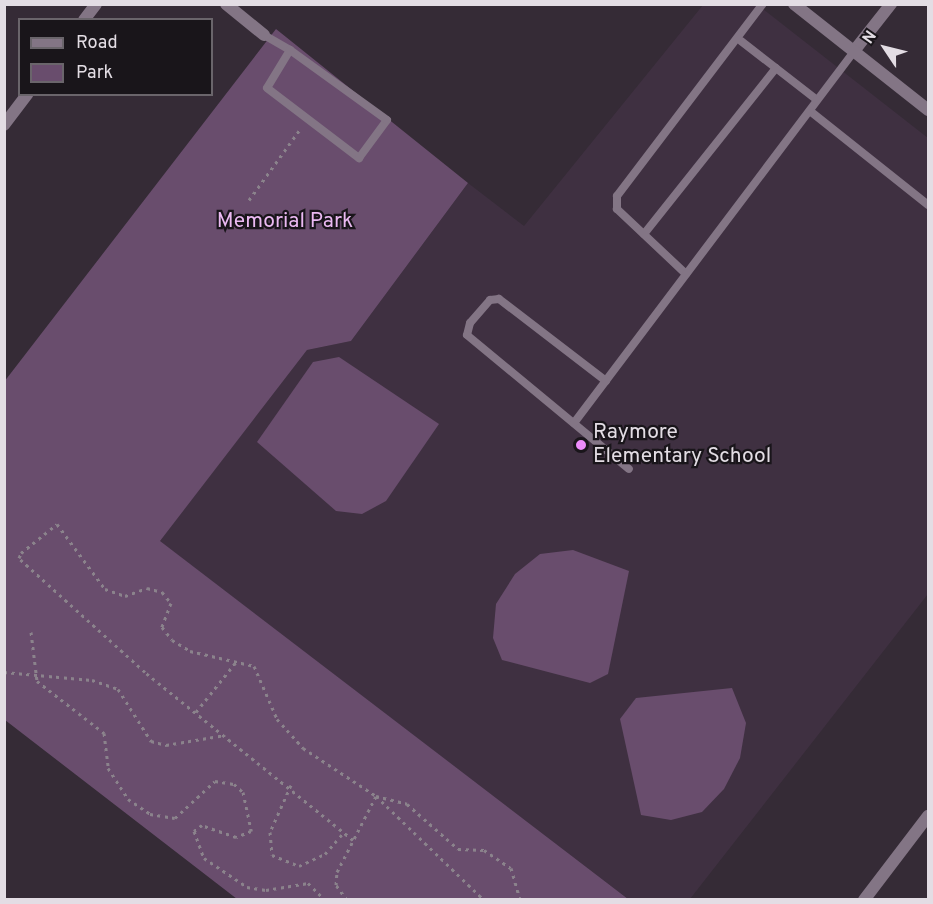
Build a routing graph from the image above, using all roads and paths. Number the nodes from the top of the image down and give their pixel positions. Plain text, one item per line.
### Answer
1 (96, 4) edge
2 (226, 4) edge
3 (763, 4) edge
4 (794, 4) edge
5 (891, 4) edge
6 (86, 18) edge
7 (264, 35) joint
8 (741, 41) junction
9 (290, 50) junction
10 (854, 51) junction
11 (776, 68) junction
12 (26, 96) edge
13 (817, 100) junction
14 (928, 110) edge
15 (810, 111) junction
16 (307, 119) junction
17 (4, 125) edge
18 (249, 200) dead end
19 (928, 205) edge
20 (644, 234) junction
21 (686, 274) junction
22 (606, 381) junction
23 (574, 423) junction
24 (629, 469) dead end
25 (31, 632) dead end
26 (236, 661) junction
27 (4, 672) edge
28 (32, 672) junction
29 (196, 712) junction
30 (225, 735) junction
31 (291, 785) junction
32 (376, 796) junction
33 (928, 816) edge
34 (344, 832) junction
35 (353, 840) junction
36 (325, 900) edge
37 (347, 900) edge
38 (484, 900) edge
39 (520, 900) edge
40 (864, 900) edge

1 - 6 street
2 - 7 street
3 - 8 lane
4 - 10 street
5 - 10 street
7 - 9 lane
8 - 11 lane
8 - 20 lane
9 - 16 lane
9 - 16 lane
10 - 13 lane
10 - 14 street
11 - 13 lane
11 - 20 lane
12 - 17 street
13 - 15 lane
15 - 19 lane
15 - 21 lane
16 - 18 path
20 - 21 lane
21 - 22 lane
22 - 23 lane
22 - 23 lane
23 - 24 lane
25 - 28 path
26 - 29 path
26 - 29 path
26 - 32 path
27 - 28 path
28 - 30 path
28 - 36 path
29 - 30 path
30 - 31 path
31 - 34 path
31 - 34 path
32 - 35 path
32 - 38 path
32 - 39 path
33 - 40 street
34 - 35 path
35 - 37 path

